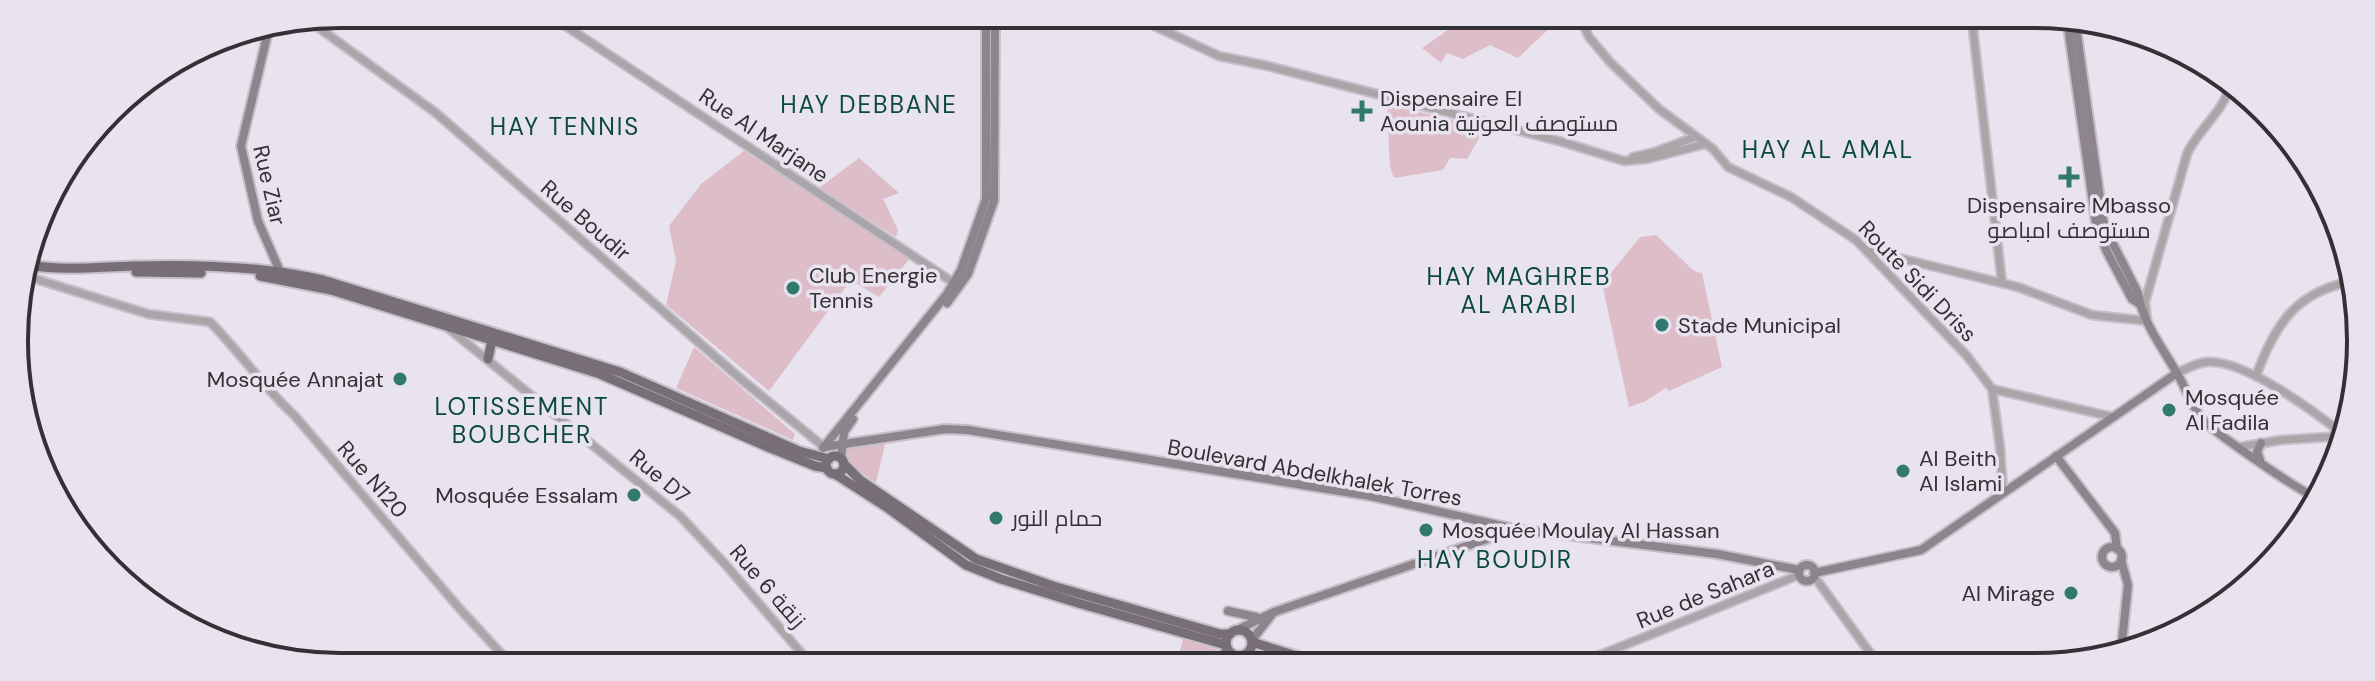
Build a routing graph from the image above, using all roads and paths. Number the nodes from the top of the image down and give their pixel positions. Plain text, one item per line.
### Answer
1 (569, 28) edge
2 (986, 28) edge
3 (995, 28) edge
4 (1166, 28) edge
5 (1585, 28) edge
6 (1973, 28) edge
7 (320, 29) edge
8 (2068, 30) edge
9 (2077, 31) edge
10 (267, 37) edge
11 (2228, 95) edge
12 (1682, 128) junction
13 (1695, 137) junction
14 (1680, 142) junction
15 (1705, 144) junction
16 (1619, 159) junction
17 (1868, 250) junction
18 (271, 256) junction
19 (37, 266) edge
20 (97, 269) junction
21 (177, 270) junction
22 (268, 274) junction
23 (282, 275) junction
24 (34, 279) edge
25 (2002, 283) junction
26 (957, 284) junction
27 (2342, 284) edge
28 (2138, 303) junction
29 (2147, 321) junction
30 (448, 323) junction
31 (492, 340) junction
32 (488, 359) junction
33 (2177, 373) junction
34 (2256, 376) junction
35 (1992, 389) junction
36 (685, 405) junction
37 (2113, 417) junction
38 (2334, 427) edge
39 (2331, 437) edge
40 (2261, 443) junction
41 (843, 444) junction
42 (824, 447) junction
43 (2240, 447) junction
44 (2056, 456) junction
45 (2260, 461) junction
46 (829, 464) junction
47 (2003, 493) junction
48 (2307, 493) edge
49 (1516, 529) junction
50 (699, 535) joint
51 (2117, 549) junction
52 (2121, 560) junction
53 (1799, 572) junction
54 (1814, 574) junction
55 (1228, 611) dead end
56 (1274, 612) junction
57 (1261, 617) junction
58 (1234, 632) junction
59 (2122, 640) edge
60 (1252, 641) junction
61 (501, 653) edge
62 (801, 653) edge
63 (1231, 653) edge
64 (1237, 653) edge
65 (1239, 653) edge
66 (1289, 653) edge
67 (1604, 653) edge
68 (1870, 653) edge

1 - 26 street, Rue Al Marjane
2 - 26 main road
3 - 26 main road
4 - 16 street
5 - 12 street, Route Sidi Driss
6 - 25 street
7 - 42 street, Rue Boudir
8 - 28 main road
9 - 28 main road
10 - 18 main road, Rue Ziar
11 - 29 street
12 - 13 street, Route Sidi Driss
12 - 14 street
13 - 14 street
13 - 15 street, Route Sidi Driss
14 - 16 street
15 - 16 street
15 - 17 street, Route Sidi Driss
17 - 25 street
17 - 35 street, Route Sidi Driss
18 - 22 main road, Rue Ziar
18 - 23 main road, Rue Ziar
19 - 20 main road
20 - 21 main road
20 - 21 main road
21 - 22 main road
22 - 23 main road
23 - 30 main road
24 - 61 street, Rue N120
25 - 29 street
26 - 41 main road
26 - 42 main road
27 - 34 street
28 - 29 main road
29 - 33 main road
30 - 31 main road
30 - 32 street, Rue D7
30 - 36 main road
31 - 32 main road
31 - 36 main road
32 - 50 street, Rue D7
33 - 34 street
33 - 37 main road
33 - 43 main road
34 - 38 street
35 - 37 street
35 - 47 street
36 - 46 main road
37 - 44 main road
39 - 40 street
40 - 43 street
40 - 45 main road
41 - 42 main road, Boulevard Abdelkhalek Torres
41 - 46 main road
41 - 49 main road, Boulevard Abdelkhalek Torres
42 - 46 main road
43 - 45 main road
44 - 47 main road
44 - 51 main road
45 - 48 main road
46 - 58 main road
46 - 63 main road
47 - 54 main road
49 - 53 main road, Boulevard Abdelkhalek Torres
49 - 56 main road
50 - 62 street, Rue 6 زنقة
51 - 52 main road
51 - 52 main road
52 - 59 main road
53 - 54 main road, Boulevard Abdelkhalek Torres
53 - 67 street, Rue de Sahara
54 - 68 street
55 - 57 main road
56 - 57 main road
56 - 60 main road
57 - 58 main road
58 - 60 main road
58 - 64 main road
60 - 65 main road
60 - 66 main road

